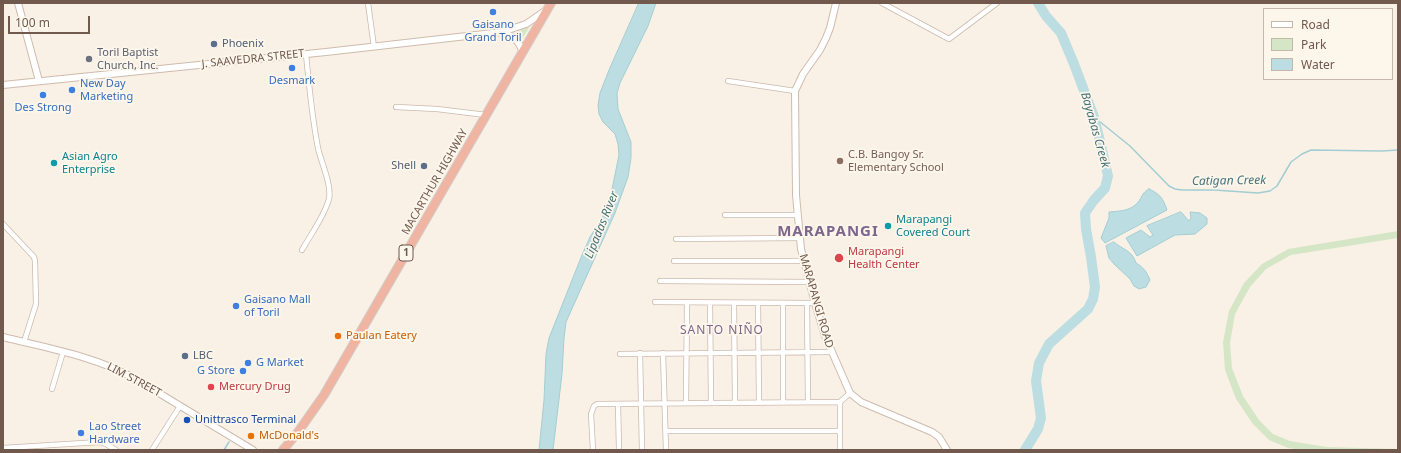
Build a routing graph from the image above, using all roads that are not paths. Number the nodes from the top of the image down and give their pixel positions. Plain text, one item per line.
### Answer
1 (18, 3) edge
2 (368, 3) edge
3 (836, 3) edge
4 (882, 3) edge
5 (997, 3) edge
6 (549, 7) edge
7 (502, 32) junction
8 (374, 47) junction
9 (523, 52) junction
10 (306, 54) junction
11 (39, 81) junction
12 (728, 81) dead end
13 (3, 85) edge
14 (795, 91) junction
15 (396, 107) dead end
16 (486, 115) junction
17 (725, 215) dead end
18 (797, 215) junction
19 (3, 224) edge
20 (676, 238) dead end
21 (799, 238) junction
22 (302, 250) dead end
23 (674, 260) dead end
24 (804, 261) junction
25 (660, 281) dead end
26 (810, 282) junction
27 (655, 302) dead end
28 (687, 302) junction
29 (710, 303) junction
30 (734, 303) junction
31 (758, 303) junction
32 (783, 303) junction
33 (807, 304) junction
34 (815, 304) junction
35 (3, 337) edge
36 (24, 342) junction
37 (62, 352) junction
38 (759, 352) junction
39 (783, 352) junction
40 (808, 352) junction
41 (831, 352) junction
42 (640, 353) junction
43 (663, 353) junction
44 (687, 353) junction
45 (711, 353) junction
46 (735, 353) junction
47 (620, 354) dead end
48 (52, 389) dead end
49 (850, 393) junction
50 (759, 402) junction
51 (783, 402) junction
52 (808, 402) junction
53 (840, 402) junction
54 (641, 403) junction
55 (665, 403) junction
56 (686, 403) junction
57 (711, 403) junction
58 (735, 403) junction
59 (618, 404) junction
60 (180, 406) junction
61 (666, 431) junction
62 (840, 431) junction
63 (3, 448) edge
64 (248, 449) edge
65 (116, 450) edge
66 (152, 450) edge
67 (283, 450) edge
68 (593, 450) edge
69 (619, 450) edge
70 (642, 450) edge
71 (666, 450) edge
72 (840, 450) edge
73 (948, 450) edge

1 - 11 street
2 - 8 street
3 - 14 street, MARAPANGI ROAD
4 - 5 street
6 - 7 street, J. SAAVEDRA STREET
6 - 9 highway, MACARTHUR HIGHWAY / 1
7 - 8 street, J. SAAVEDRA STREET
7 - 9 street
8 - 10 street, J. SAAVEDRA STREET
9 - 16 highway, MACARTHUR HIGHWAY / 1
10 - 11 street, J. SAAVEDRA STREET
10 - 22 street
11 - 13 street, J. SAAVEDRA STREET
12 - 14 street
14 - 18 street, MARAPANGI ROAD
15 - 16 street
16 - 67 highway, MACARTHUR HIGHWAY / 1
17 - 18 street
18 - 21 street, MARAPANGI ROAD
19 - 36 street
20 - 21 street
21 - 24 street, MARAPANGI ROAD
23 - 24 street
24 - 26 street, MARAPANGI ROAD
25 - 26 street
26 - 34 street, MARAPANGI ROAD
27 - 28 street
28 - 29 street
28 - 44 street
29 - 30 street
29 - 45 street
30 - 31 street
30 - 46 street
31 - 32 street
31 - 38 street
32 - 33 street
32 - 39 street
33 - 34 street
33 - 40 street
34 - 41 street, MARAPANGI ROAD
35 - 36 street, LIM STREET
36 - 37 street, LIM STREET
37 - 48 street
37 - 60 street, LIM STREET
38 - 39 street
38 - 46 street
38 - 50 street
39 - 40 street
39 - 51 street
40 - 41 street
40 - 52 street
41 - 49 street, MARAPANGI ROAD
42 - 43 street
42 - 47 street
42 - 54 street
43 - 44 street
43 - 55 street
44 - 45 street
44 - 56 street
45 - 46 street
45 - 57 street
46 - 58 street
49 - 53 street
49 - 73 street
50 - 51 street
50 - 58 street
51 - 52 street
52 - 53 street
53 - 62 street
54 - 55 street
54 - 59 street
54 - 70 street
55 - 56 street
55 - 61 street
56 - 57 street
57 - 58 street
59 - 68 street
59 - 69 street
60 - 64 street, LIM STREET
60 - 66 street
61 - 62 street
61 - 71 street
62 - 72 street
63 - 65 street

